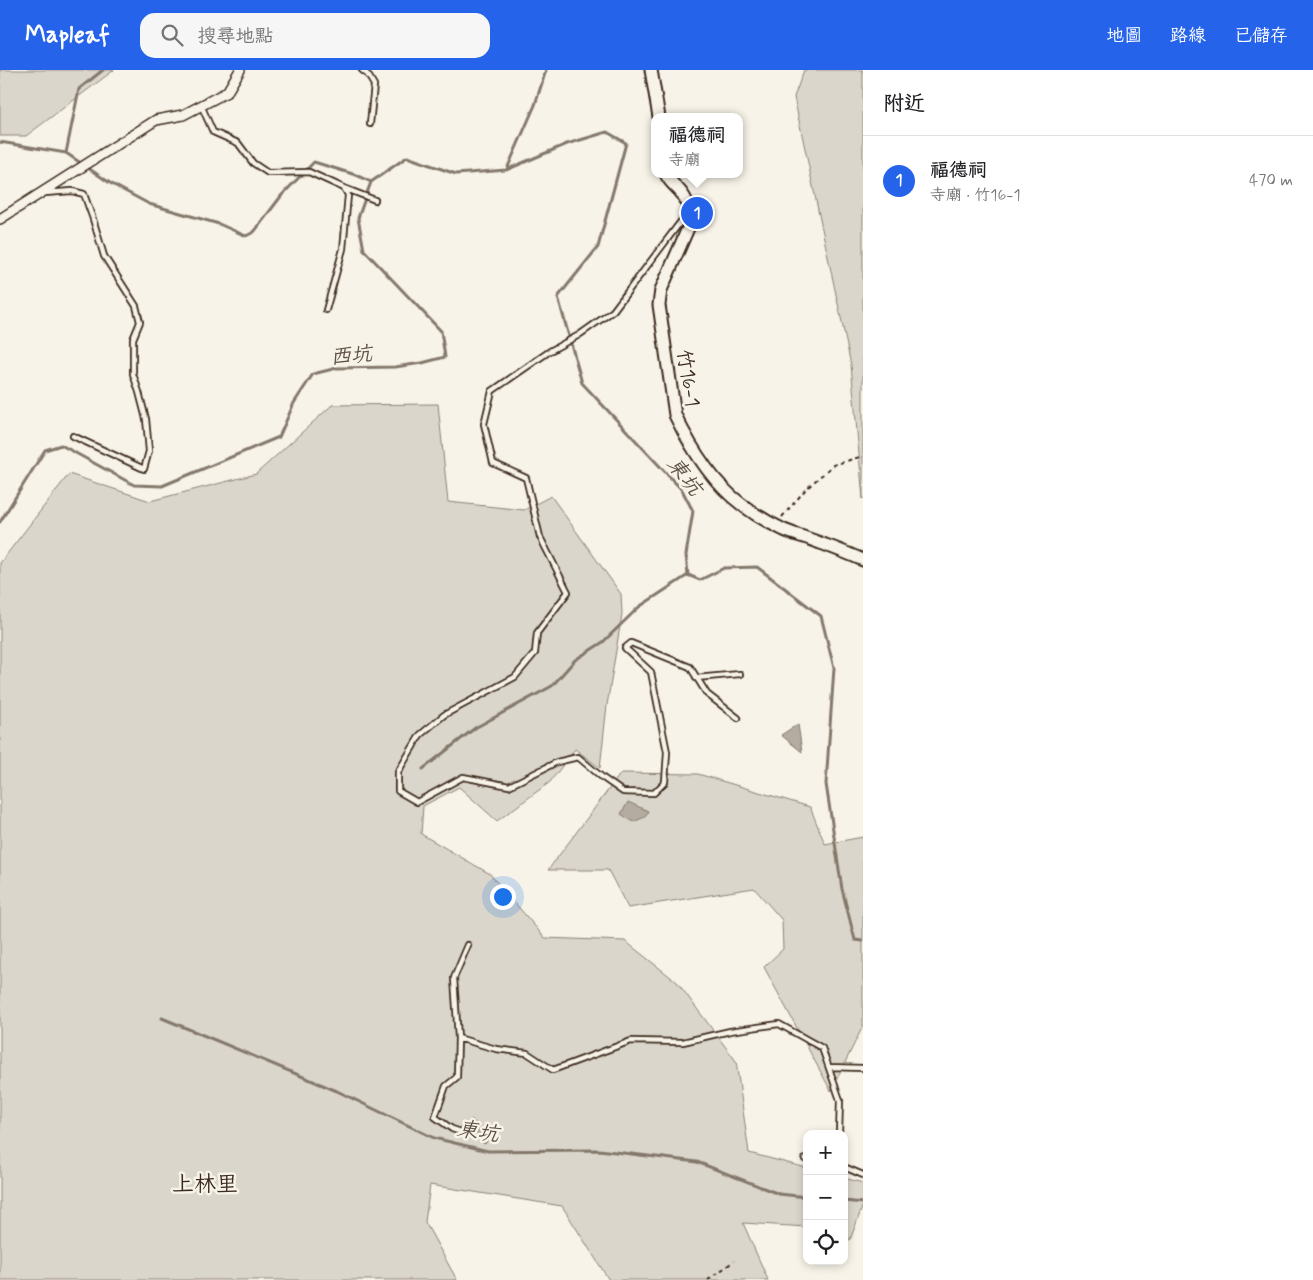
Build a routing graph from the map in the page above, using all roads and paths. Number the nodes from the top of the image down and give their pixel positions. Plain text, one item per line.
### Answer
1 (240, 70) edge
2 (362, 70) edge
3 (651, 70) edge
4 (201, 105) junction
5 (658, 113) edge
6 (370, 124) dead end
7 (668, 178) edge
8 (344, 188) junction
9 (39, 194) junction
10 (375, 200) dead end
11 (690, 208) junction
12 (0, 219) edge
13 (326, 310) dead end
14 (73, 436) dead end
15 (863, 456) edge
16 (775, 525) junction
17 (863, 560) edge
18 (740, 674) dead end
19 (696, 678) junction
20 (738, 718) dead end
21 (468, 945) dead end
22 (458, 1038) junction
23 (829, 1067) junction
24 (863, 1068) edge
25 (840, 1130) edge
26 (468, 1134) dead end
27 (848, 1168) edge
28 (863, 1174) edge
29 (734, 1261) dead end
30 (708, 1280) edge

1 - 4 street
2 - 6 lane
3 - 5 street
4 - 8 lane
4 - 9 street
7 - 11 street
8 - 10 lane
8 - 13 lane
9 - 12 street
9 - 14 lane
11 - 16 street, 竹16-1 / 竹16-1
11 - 19 lane
15 - 16 path
16 - 17 street, 竹16-1 / 竹16-1
18 - 19 lane
19 - 20 lane
21 - 22 lane
22 - 23 lane
22 - 26 lane
23 - 24 lane
23 - 25 lane
27 - 28 lane
29 - 30 path

